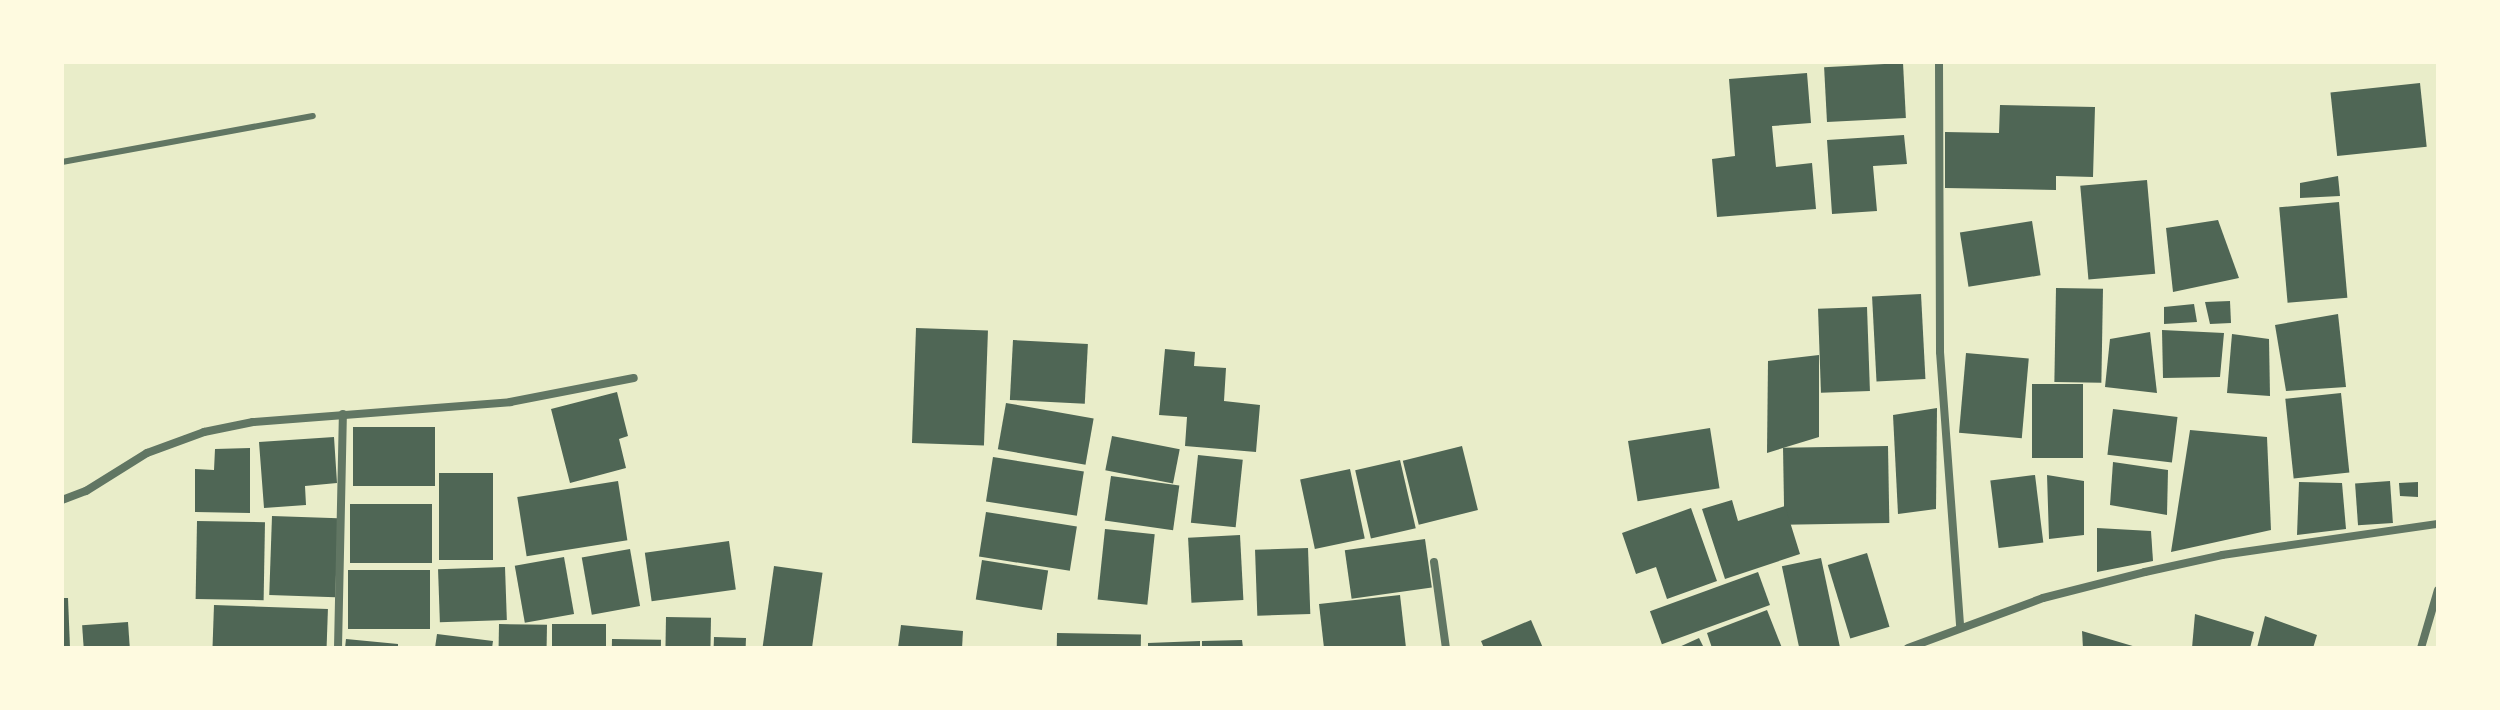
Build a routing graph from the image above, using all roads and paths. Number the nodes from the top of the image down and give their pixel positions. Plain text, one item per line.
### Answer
1 (1939, 62) edge
2 (313, 116) dead end
3 (62, 162) edge
4 (634, 378) dead end
5 (343, 414) junction
6 (62, 500) edge
7 (2438, 524) edge
8 (1434, 562) dead end
9 (2438, 590) edge
10 (1960, 626) junction
11 (338, 648) edge
12 (1446, 648) edge
13 (1908, 648) edge
14 (2421, 648) edge

1 - 10 street
2 - 3 lane
4 - 5 street
5 - 6 street
5 - 11 street
7 - 10 street
8 - 12 street
9 - 14 street
10 - 13 street

